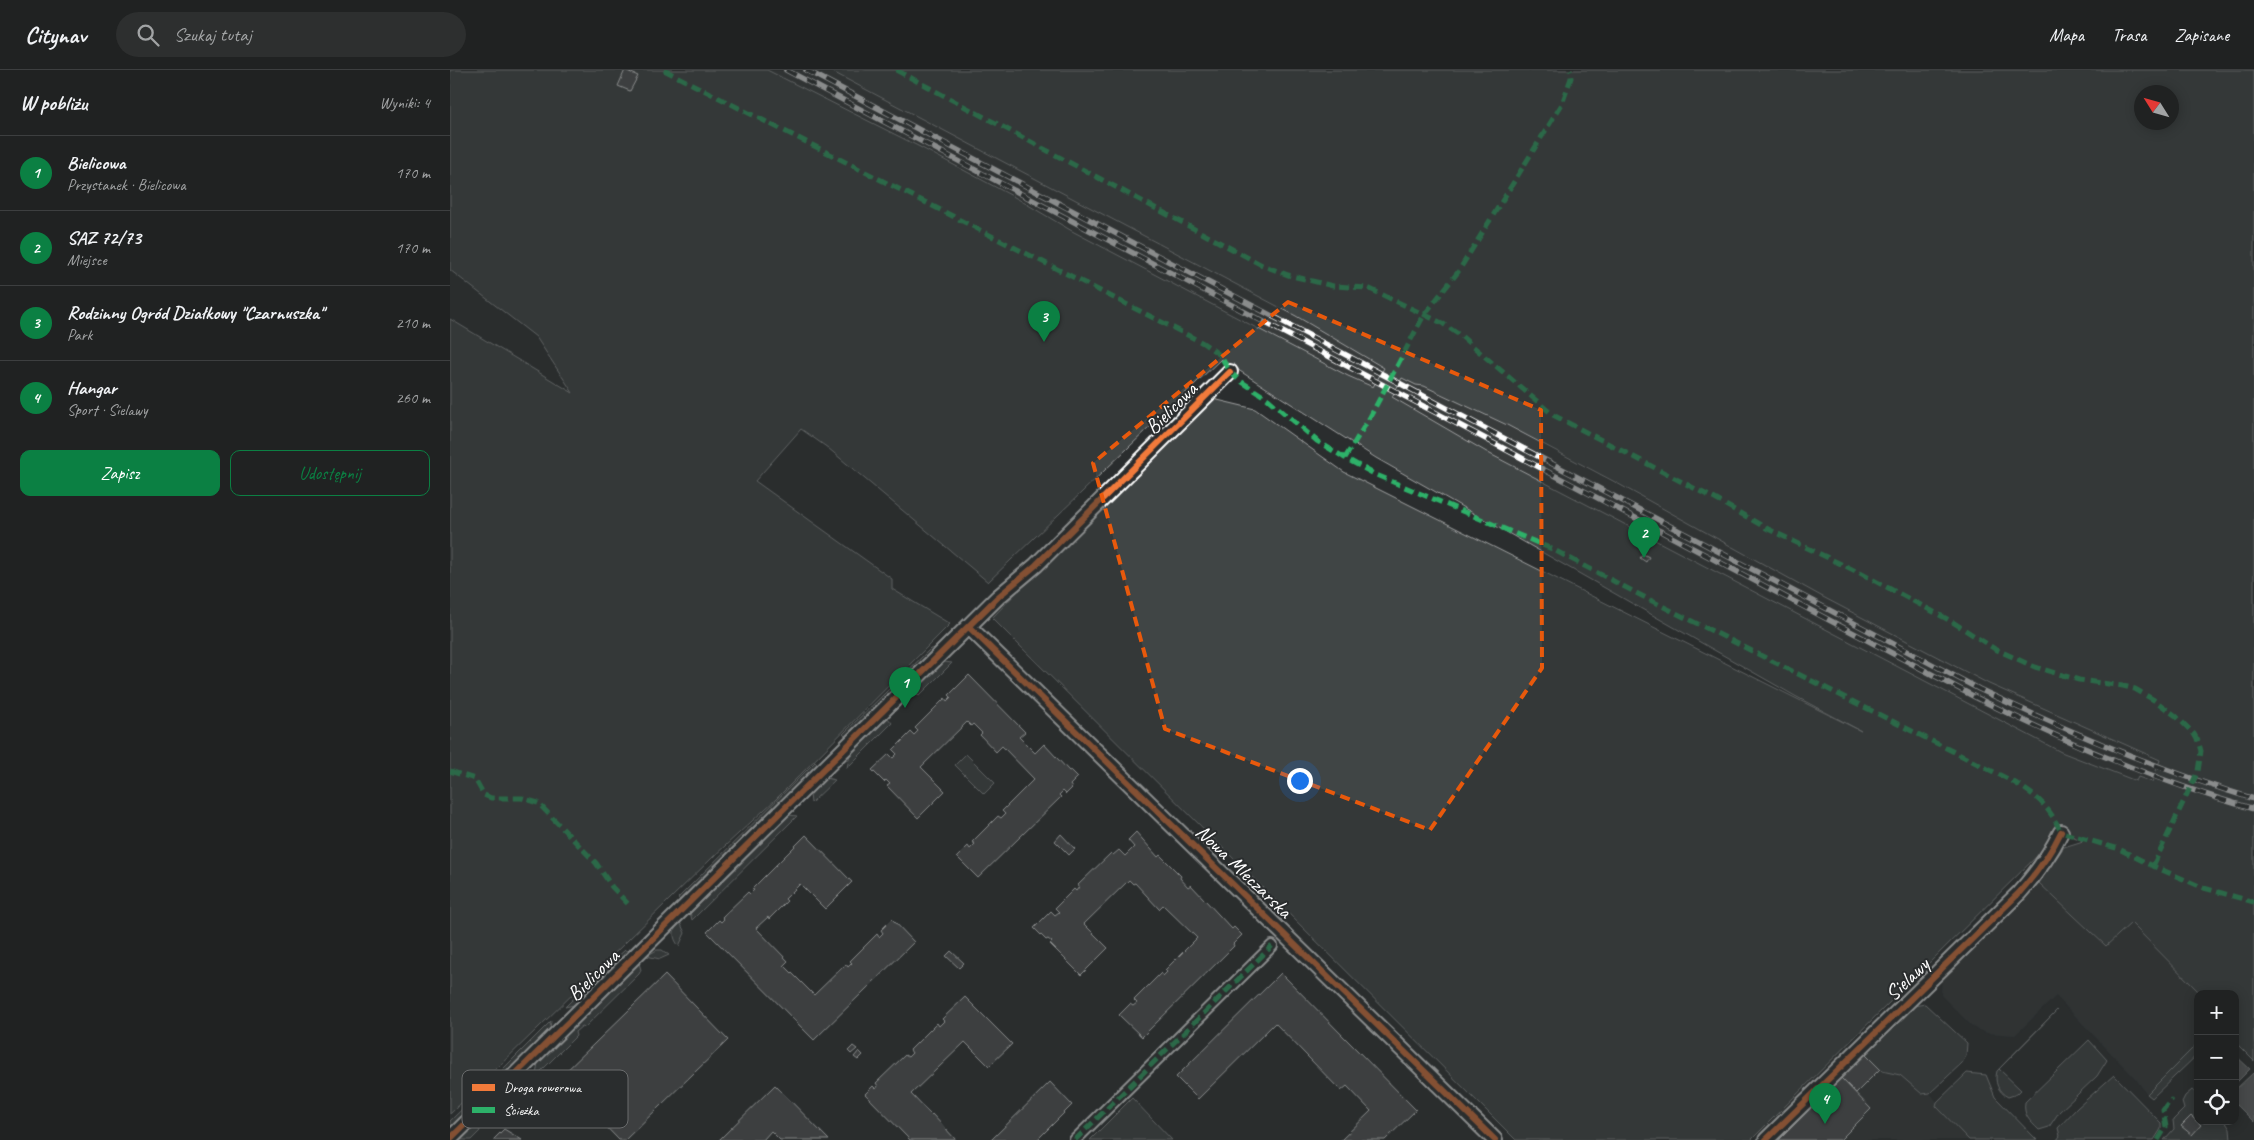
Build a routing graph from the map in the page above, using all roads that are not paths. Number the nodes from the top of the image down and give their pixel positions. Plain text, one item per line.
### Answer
1 (1230, 372) dead end
2 (968, 627) junction
3 (2061, 832) dead end
4 (1272, 946) dead end
5 (520, 1070) edge
6 (462, 1127) edge
7 (450, 1139) edge
8 (1075, 1140) edge
9 (1495, 1140) edge
10 (1766, 1140) edge

1 - 2 street, Bielicowa
2 - 5 street, Bielicowa
2 - 9 street, Nowa Mleczarska
3 - 10 street, Sielawy
4 - 8 street
6 - 7 street, Bielicowa

